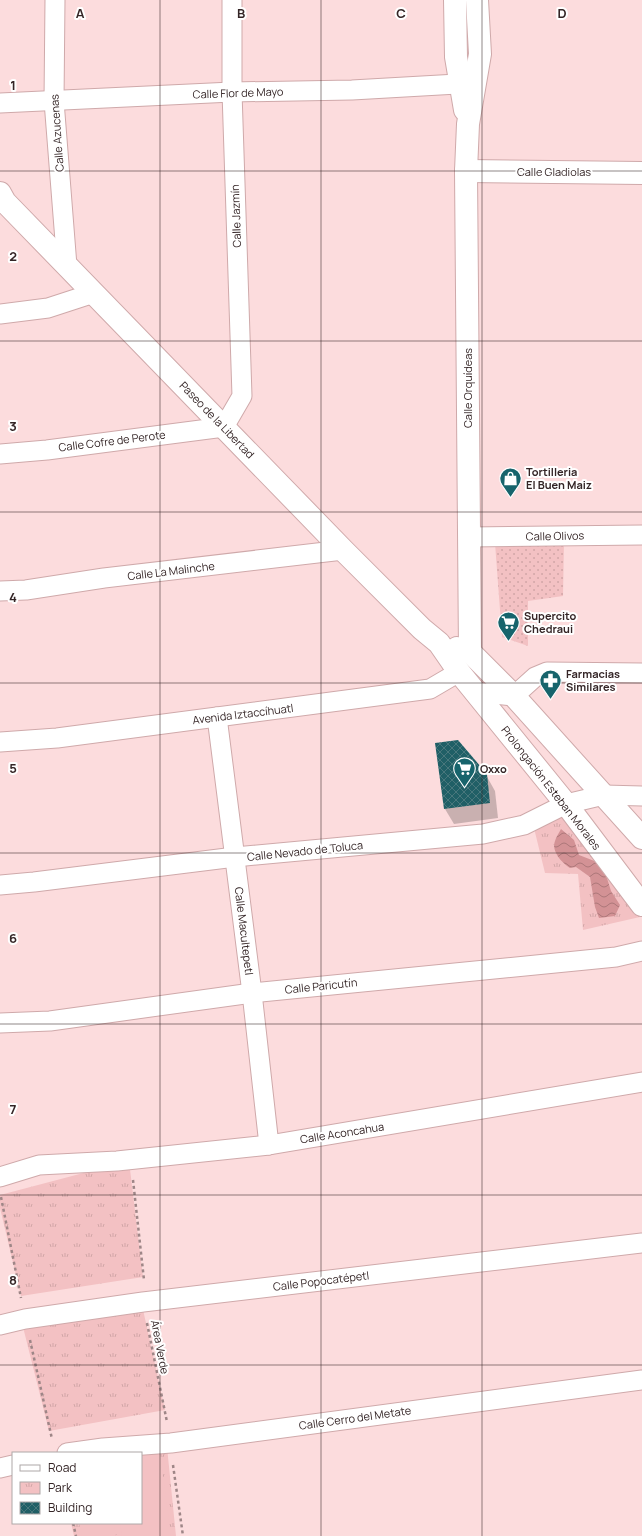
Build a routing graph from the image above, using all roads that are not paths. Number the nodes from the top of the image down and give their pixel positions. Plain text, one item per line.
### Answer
1 (55, 0) edge
2 (232, 0) edge
3 (455, 0) edge
4 (477, 0) edge
5 (468, 83) junction
6 (232, 92) junction
7 (54, 101) junction
8 (0, 103) edge
9 (466, 171) junction
10 (642, 173) edge
11 (0, 193) edge
12 (67, 266) junction
13 (94, 293) junction
14 (0, 314) edge
15 (224, 427) junction
16 (0, 454) edge
17 (642, 535) edge
18 (469, 537) junction
19 (343, 550) junction
20 (0, 591) edge
21 (439, 643) junction
22 (470, 652) junction
23 (459, 672) junction
24 (642, 673) edge
25 (475, 692) junction
26 (514, 696) junction
27 (217, 717) junction
28 (0, 742) edge
29 (604, 795) junction
30 (642, 796) edge
31 (566, 804) junction
32 (642, 838) edge
33 (235, 857) junction
34 (0, 885) edge
35 (642, 905) edge
36 (642, 951) edge
37 (252, 993) junction
38 (0, 1023) edge
39 (642, 1082) edge
40 (269, 1145) junction
41 (0, 1162) edge
42 (39, 1165) junction
43 (0, 1177) edge
44 (642, 1243) edge
45 (0, 1325) edge
46 (642, 1380) edge
47 (74, 1452) edge
48 (12, 1465) edge
49 (0, 1468) edge

1 - 7 street, Calle Azucenas
2 - 6 street, Calle Jazmín
3 - 5 street, Calle Orquídeas
4 - 5 street, Calle Orquídeas
5 - 6 street, Calle Flor de Mayo
5 - 9 street, Calle Orquídeas
6 - 7 street, Calle Flor de Mayo
6 - 15 street, Calle Jazmín
7 - 8 street, Calle Flor de Mayo
7 - 12 street, Calle Azucenas
9 - 10 street, Calle Gladiolas
9 - 18 street, Calle Orquídeas
11 - 12 street, Paseo de la Libertad
12 - 13 street, Paseo de la Libertad
13 - 14 street
13 - 15 street, Paseo de la Libertad
15 - 16 street, Calle Cofre de Perote
15 - 19 street, Paseo de la Libertad
17 - 18 street, Calle Olivos
18 - 22 street, Calle Orquídeas
19 - 20 street, Calle La Malinche
19 - 21 street, Paseo de la Libertad
21 - 22 street, Paseo de la Libertad
21 - 23 street, Paseo de la Libertad
22 - 23 street
22 - 26 street
23 - 25 street, Prolongación Esteban Morales
23 - 27 street, Avenida Iztaccíhuatl
24 - 26 street
25 - 26 street
25 - 31 street, Prolongación Esteban Morales
26 - 29 street
27 - 28 street, Avenida Iztaccíhuatl
27 - 33 street, Calle Macultepetl
29 - 30 street, Calle Nevado de Toluca
29 - 31 street, Calle Nevado de Toluca
29 - 32 street
31 - 33 street, Calle Nevado de Toluca
31 - 35 street, Prolongación Esteban Morales
33 - 34 street, Calle Nevado de Toluca
33 - 37 street, Calle Macultepetl
36 - 37 street, Calle Paricutín
37 - 38 street, Calle Paricutín
37 - 40 street, Calle Macultepetl
39 - 40 street, Calle Aconcahua
40 - 42 street, Calle Aconcahua
41 - 42 street, Calle Aconcahua
42 - 43 street, Calle Aconcahua
44 - 45 street, Calle Popocatépetl
46 - 47 street, Calle Cerro del Metate
48 - 49 street

